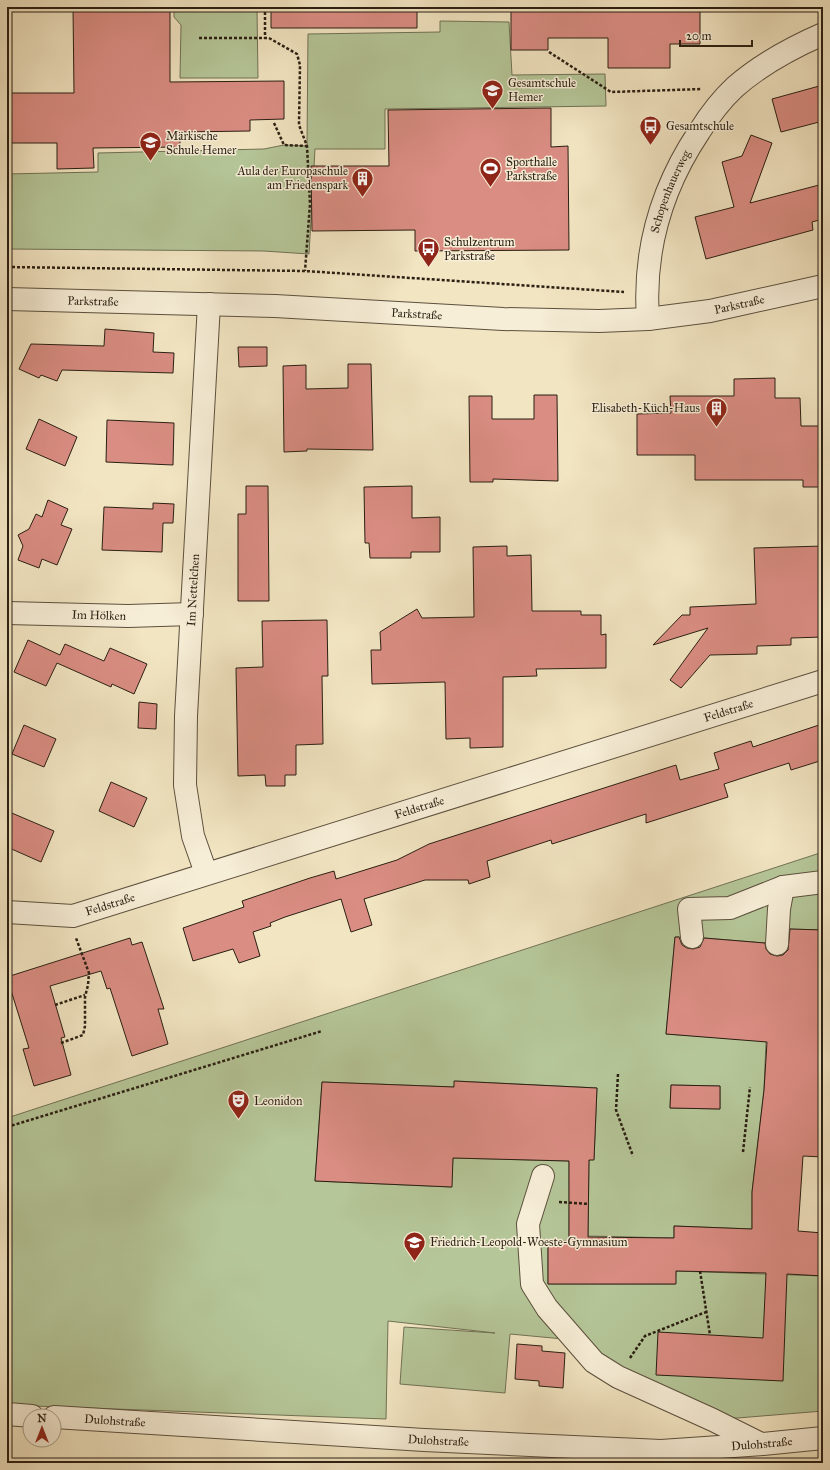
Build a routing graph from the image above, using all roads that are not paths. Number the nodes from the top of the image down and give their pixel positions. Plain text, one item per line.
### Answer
1 (823, 34) edge
2 (823, 286) edge
3 (7, 299) edge
4 (209, 304) junction
5 (648, 318) junction
6 (7, 613) edge
7 (192, 614) junction
8 (823, 681) edge
9 (206, 874) junction
10 (823, 882) edge
11 (783, 887) junction
12 (9, 918) edge
13 (692, 937) dead end
14 (777, 944) dead end
15 (543, 1176) dead end
16 (7, 1414) edge
17 (22, 1415) edge
18 (62, 1417) edge
19 (823, 1438) edge
20 (762, 1444) junction

1 - 5 street, Schopenhauerweg
2 - 5 street, Parkstraße
3 - 4 street, Parkstraße
4 - 5 street, Parkstraße
4 - 7 street, Im Nettelchen
6 - 7 street, Im Hölken
7 - 9 street, Im Nettelchen
8 - 9 street, Feldstraße
9 - 12 street, Feldstraße
10 - 11 street
11 - 13 street
11 - 14 street
15 - 20 street
16 - 17 street
18 - 20 street, Dulohstraße
19 - 20 street, Dulohstraße

